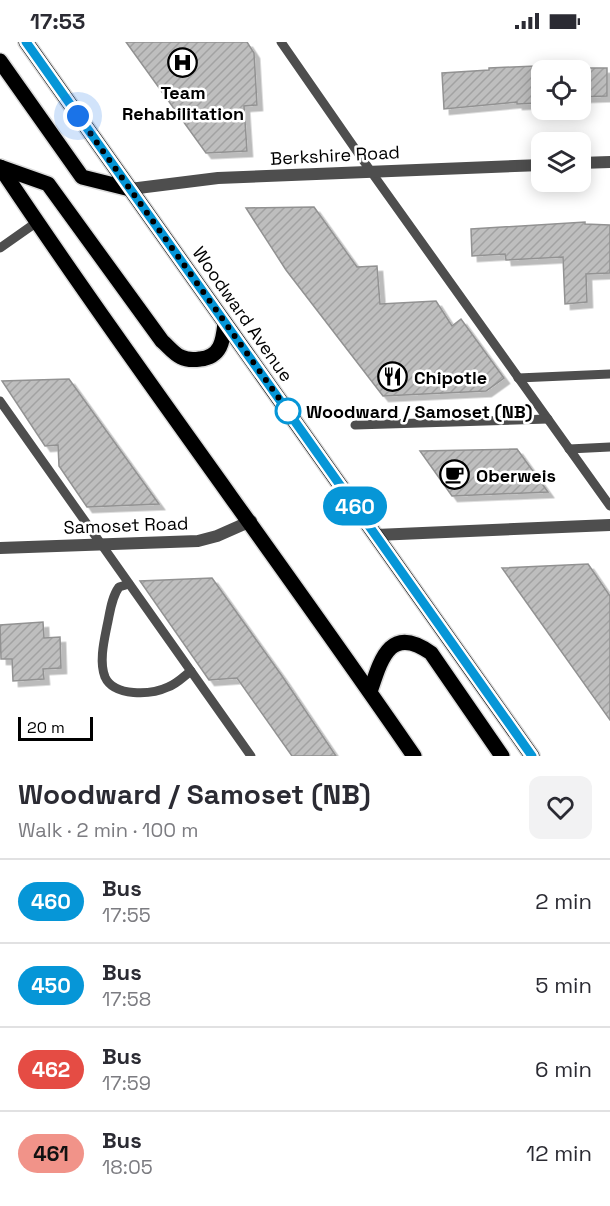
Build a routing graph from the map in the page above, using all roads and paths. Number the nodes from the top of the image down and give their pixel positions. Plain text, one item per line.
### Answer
1 (26, 42) edge
2 (281, 42) edge
3 (0, 60) edge
4 (610, 162) edge
5 (591, 163) edge
6 (531, 166) edge
7 (0, 167) edge
8 (372, 173) junction
9 (130, 189) junction
10 (37, 222) junction
11 (0, 248) edge
12 (225, 323) junction
13 (610, 374) edge
14 (518, 378) junction
15 (0, 401) edge
16 (548, 419) junction
17 (355, 425) dead end
18 (610, 447) edge
19 (569, 449) junction
20 (610, 506) edge
21 (250, 522) junction
22 (610, 525) edge
23 (375, 535) junction
24 (101, 544) junction
25 (0, 548) edge
26 (129, 584) junction
27 (191, 671) junction
28 (370, 692) junction
29 (251, 756) edge
30 (414, 756) edge
31 (502, 756) edge
32 (532, 756) edge

1 - 9 main road, Woodward Avenue
2 - 8 lane
3 - 9 main road
4 - 5 street
6 - 8 street, Berkshire Road
7 - 10 main road
7 - 12 main road
8 - 9 street, Berkshire Road
8 - 14 lane
9 - 12 main road, Woodward Avenue
10 - 11 lane
10 - 21 main road
12 - 23 main road, Woodward Avenue
13 - 14 lane
14 - 16 lane
15 - 24 lane
16 - 17 lane
16 - 19 lane
18 - 19 lane
19 - 20 lane
21 - 24 street, Samoset Road
21 - 28 main road
22 - 23 street
23 - 32 main road, Woodward Avenue
24 - 25 street, Samoset Road
24 - 26 lane
26 - 27 lane
26 - 27 lane
27 - 29 lane
28 - 30 main road
28 - 31 main road

